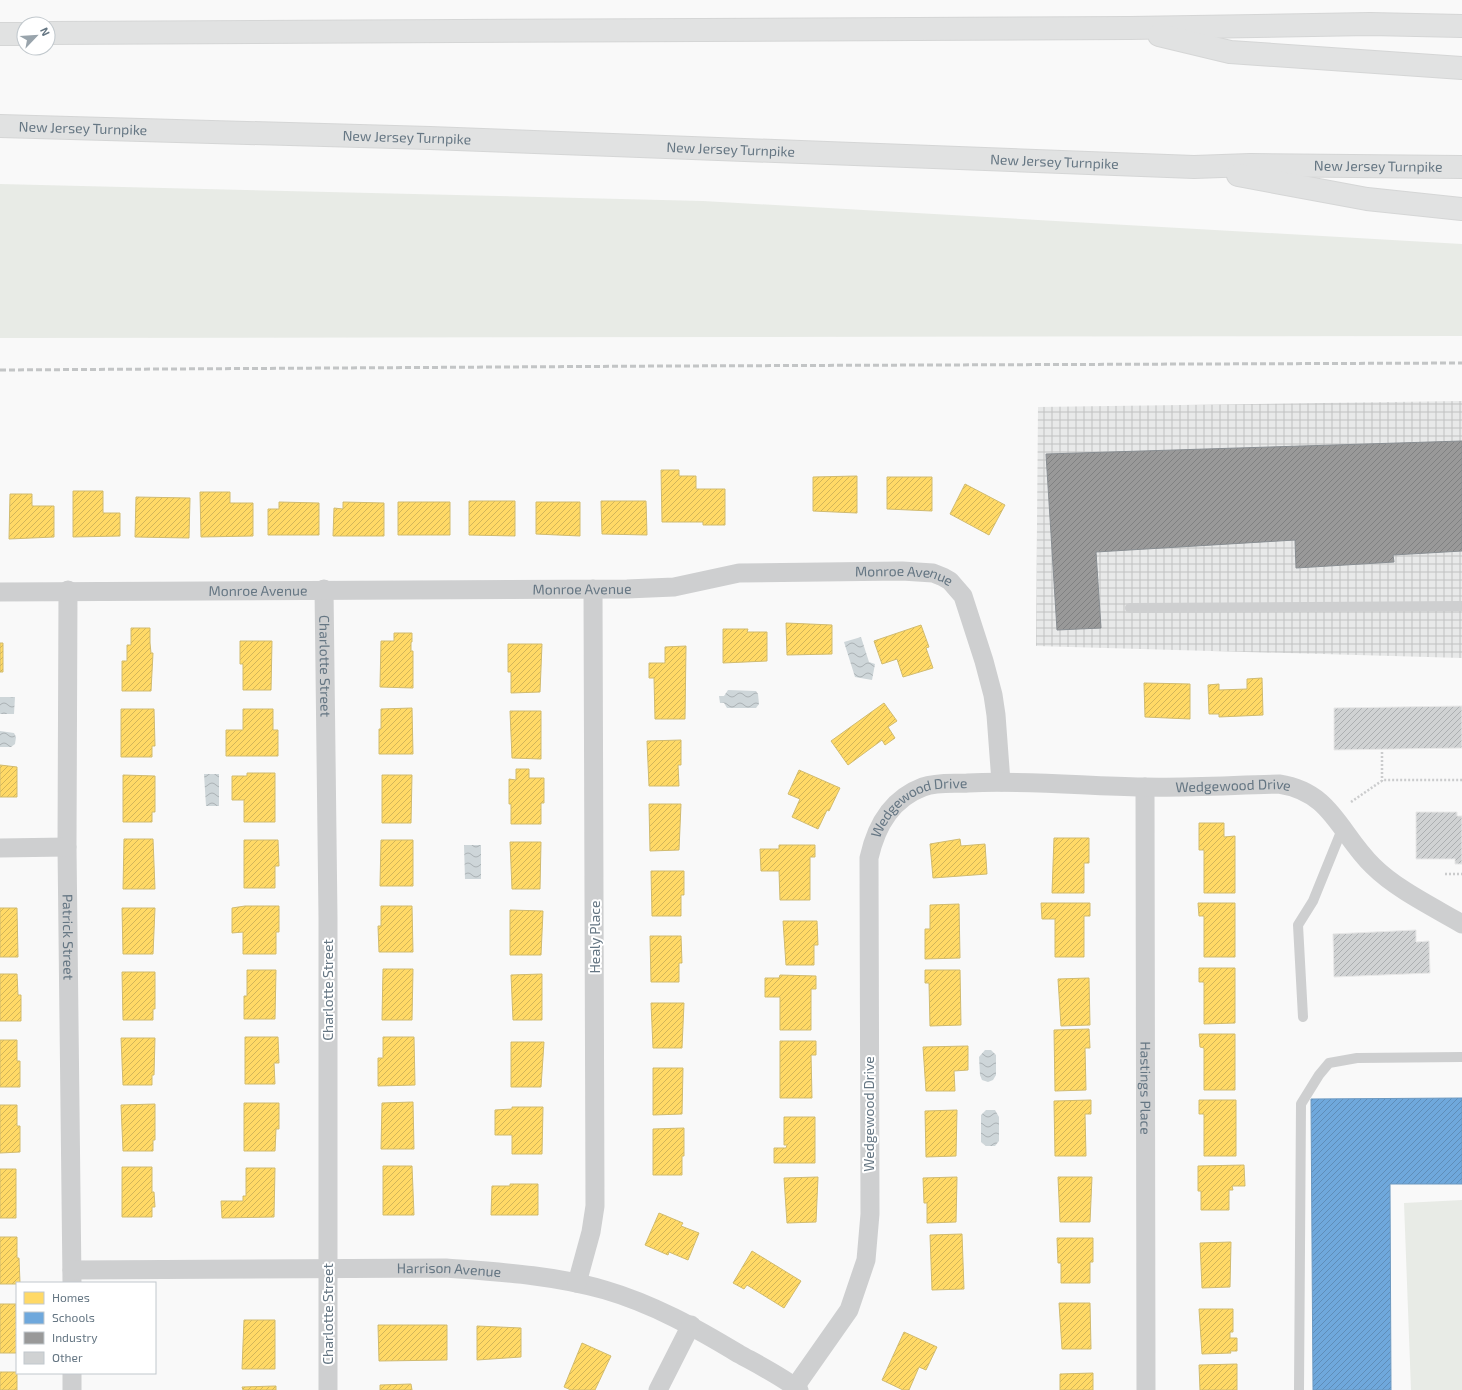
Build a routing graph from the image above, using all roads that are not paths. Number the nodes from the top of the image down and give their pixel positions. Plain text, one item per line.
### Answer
1 (1462, 26) edge
2 (1130, 28) junction
3 (0, 34) edge
4 (16, 34) edge
5 (56, 34) edge
6 (1462, 68) edge
7 (0, 126) edge
8 (1194, 166) junction
9 (1462, 167) edge
10 (1462, 209) edge
11 (594, 589) junction
12 (68, 590) junction
13 (324, 590) junction
14 (0, 592) edge
15 (1462, 606) edge
16 (1130, 608) dead end
17 (1000, 782) junction
18 (1145, 787) junction
19 (1338, 821) junction
20 (67, 847) junction
21 (0, 848) edge
22 (1462, 924) edge
23 (1303, 1017) dead end
24 (1462, 1057) edge
25 (328, 1269) junction
26 (72, 1276) edge
27 (577, 1283) junction
28 (691, 1325) junction
29 (72, 1374) edge
30 (797, 1389) edge
31 (72, 1390) edge
32 (328, 1390) edge
33 (658, 1390) edge
34 (1146, 1390) edge
35 (1299, 1390) edge

1 - 2 highway
2 - 5 highway
2 - 6 highway
3 - 4 highway
7 - 8 highway, New Jersey Turnpike
8 - 9 highway, New Jersey Turnpike
8 - 10 highway
11 - 13 street, Monroe Avenue
11 - 17 street, Monroe Avenue
11 - 27 street, Healy Place
12 - 13 street, Monroe Avenue
12 - 14 street, Monroe Avenue
12 - 20 street, Patrick Street
13 - 25 street, Charlotte Street
15 - 16 lane
17 - 18 street, Wedgewood Drive
17 - 30 street, Wedgewood Drive
18 - 19 street, Wedgewood Drive
18 - 34 street, Hastings Place
19 - 22 street, Wedgewood Drive
19 - 23 lane
20 - 21 street
20 - 26 street, Patrick Street
24 - 35 lane
25 - 26 street, Harrison Avenue
25 - 27 street, Harrison Avenue
25 - 32 street, Charlotte Street
27 - 28 street, Harrison Avenue
28 - 30 street, Harrison Avenue
28 - 33 street
29 - 31 street

